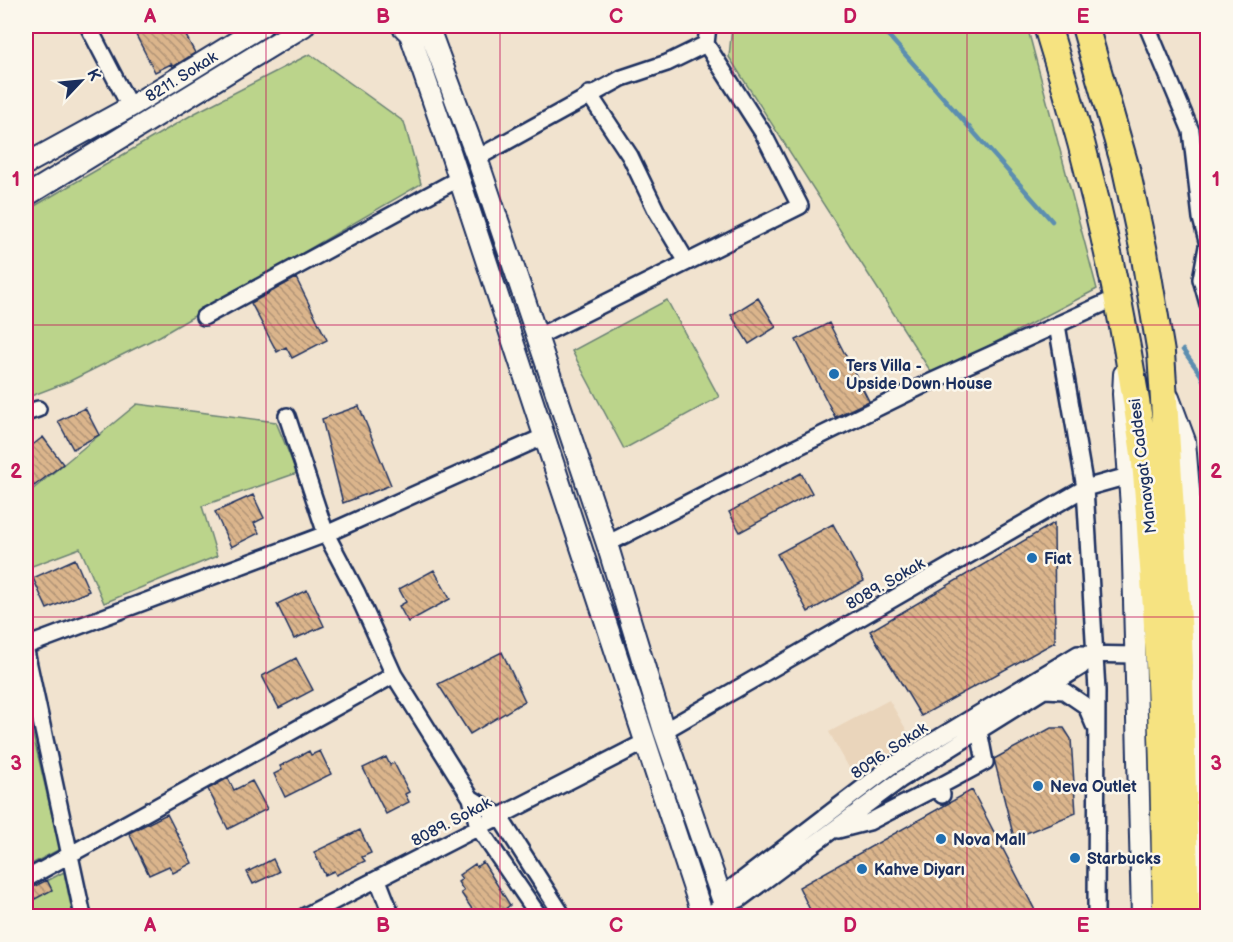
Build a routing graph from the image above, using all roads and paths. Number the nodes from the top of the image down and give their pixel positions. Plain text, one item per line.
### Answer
1 (88, 26) edge
2 (262, 26) edge
3 (304, 26) edge
4 (402, 26) edge
5 (428, 26) edge
6 (708, 26) edge
7 (1047, 26) edge
8 (1085, 26) edge
9 (1147, 26) edge
10 (706, 44) junction
11 (589, 94) junction
12 (130, 107) junction
13 (1201, 156) edge
14 (477, 158) junction
15 (26, 164) edge
16 (460, 178) junction
17 (26, 196) edge
18 (1207, 241) edge
19 (687, 262) junction
20 (1116, 298) junction
21 (1208, 304) edge
22 (204, 317) dead end
23 (1057, 325) junction
24 (537, 337) junction
25 (1126, 347) junction
26 (1164, 383) junction
27 (287, 416) dead end
28 (545, 436) junction
29 (1128, 476) junction
30 (1085, 488) junction
31 (326, 534) junction
32 (607, 544) junction
33 (26, 649) edge
34 (1094, 655) junction
35 (1135, 655) junction
36 (394, 675) junction
37 (1045, 690) junction
38 (1096, 730) junction
39 (664, 731) junction
40 (980, 731) junction
41 (647, 741) junction
42 (471, 798) junction
43 (499, 816) junction
44 (478, 827) junction
45 (829, 833) junction
46 (71, 855) junction
47 (26, 879) edge
48 (378, 880) junction
49 (726, 910) edge
50 (83, 916) edge
51 (305, 916) edge
52 (392, 916) edge
53 (539, 916) edge
54 (563, 916) edge
55 (705, 916) edge
56 (1096, 916) edge
57 (1142, 916) edge
58 (1166, 916) edge
59 (1186, 916) edge
60 (1206, 916) edge

1 - 12 street
2 - 12 street, 8211. Sokak
3 - 17 street
4 - 16 street
5 - 14 street
6 - 10 street
7 - 20 highway, Manavgat Caddesi
8 - 26 highway, Manavgat Caddesi
9 - 13 street
10 - 11 street
10 - 19 street
11 - 14 street
11 - 19 street
12 - 15 street, 8211. Sokak
13 - 18 street
14 - 24 street
16 - 22 street
16 - 28 street
18 - 21 street
19 - 24 street
20 - 23 street
20 - 25 highway, Manavgat Caddesi
23 - 30 street
23 - 32 street
24 - 32 street
25 - 29 street
25 - 58 highway, Manavgat Caddesi
26 - 59 highway, Manavgat Caddesi
26 - 60 street
27 - 31 street
28 - 31 street
28 - 41 street
29 - 30 street, 8089. Sokak
29 - 35 street
30 - 34 street
30 - 39 street, 8089. Sokak
31 - 33 street
31 - 36 street
32 - 39 street
33 - 46 street
34 - 35 street, 8096. Sokak
34 - 37 street, 8096. Sokak
34 - 38 street
34 - 49 street, 8096. Sokak
35 - 57 street
36 - 42 street
36 - 46 street
37 - 38 street
37 - 40 street, 8096. Sokak
38 - 56 street
39 - 49 street
40 - 45 street, 8096. Sokak
40 - 45 street
41 - 43 street, 8089. Sokak
41 - 55 street
42 - 43 street
42 - 44 street
43 - 44 street, 8089. Sokak
43 - 54 street
44 - 48 street, 8089. Sokak
44 - 53 street
45 - 49 street, 8096. Sokak
46 - 47 street
46 - 50 street
48 - 51 street, 8089. Sokak
48 - 52 street
49 - 55 street, 8096. Sokak

